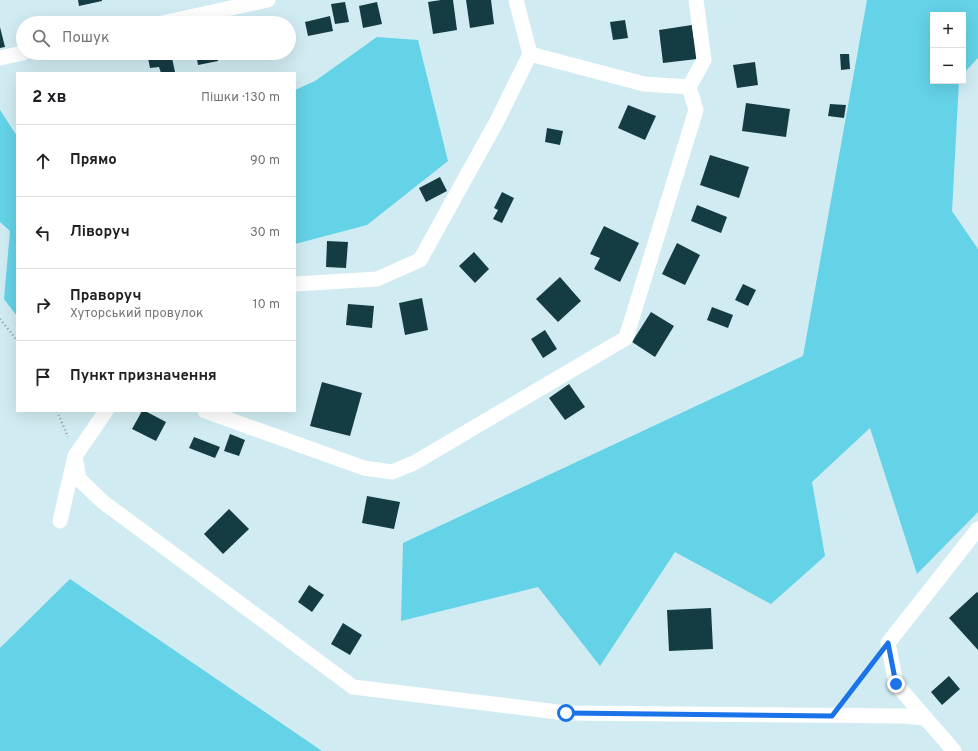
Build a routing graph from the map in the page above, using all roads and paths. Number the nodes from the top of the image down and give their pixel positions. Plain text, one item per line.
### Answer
1 (268, 0) edge
2 (516, 0) edge
3 (696, 0) edge
4 (194, 16) edge
5 (530, 54) junction
6 (16, 55) edge
7 (0, 58) edge
8 (689, 87) junction
9 (296, 284) edge
10 (0, 319) edge
11 (16, 339) edge
12 (57, 412) edge
13 (105, 412) edge
14 (209, 412) edge
15 (75, 456) junction
16 (60, 521) dead end
17 (978, 529) edge
18 (888, 643) junction
19 (832, 716) junction
20 (925, 718) junction
21 (954, 751) edge

1 - 4 street
2 - 5 street
3 - 8 street
5 - 8 street
5 - 9 street
6 - 7 street
8 - 14 street
10 - 11 path
12 - 15 path
13 - 15 street
15 - 16 street
15 - 19 street
17 - 18 street
18 - 19 path
18 - 20 street
19 - 20 street
20 - 21 street

